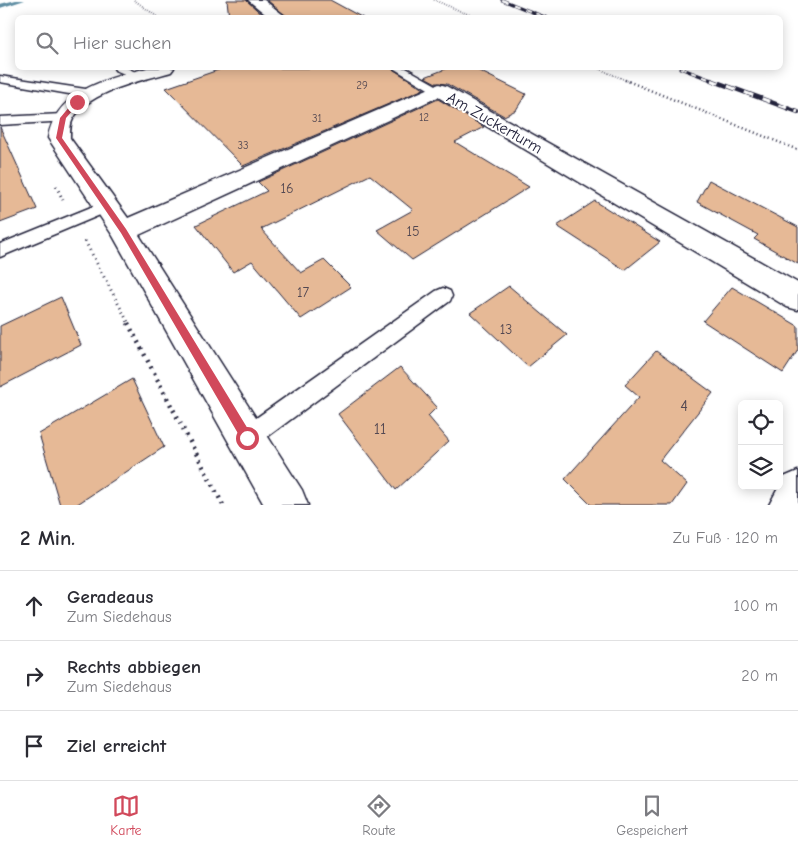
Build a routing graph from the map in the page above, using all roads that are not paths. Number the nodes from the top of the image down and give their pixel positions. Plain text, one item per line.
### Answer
1 (255, 0) edge
2 (276, 15) edge
3 (147, 70) edge
4 (403, 70) edge
5 (129, 72) edge
6 (0, 79) edge
7 (439, 90) junction
8 (92, 94) junction
9 (0, 122) edge
10 (61, 128) junction
11 (106, 206) junction
12 (123, 231) junction
13 (0, 250) edge
14 (443, 296) dead end
15 (798, 298) edge
16 (247, 438) junction
17 (798, 490) edge
18 (287, 505) edge
19 (790, 505) edge

1 - 2 street
3 - 5 street
4 - 7 lane
5 - 8 street
6 - 8 lane
7 - 12 street, Am Zuckerturm
7 - 15 street, Am Zuckerturm
8 - 10 street
9 - 10 lane
10 - 11 street
11 - 12 street
11 - 13 lane
12 - 16 street
14 - 16 lane
16 - 18 street
17 - 19 street

